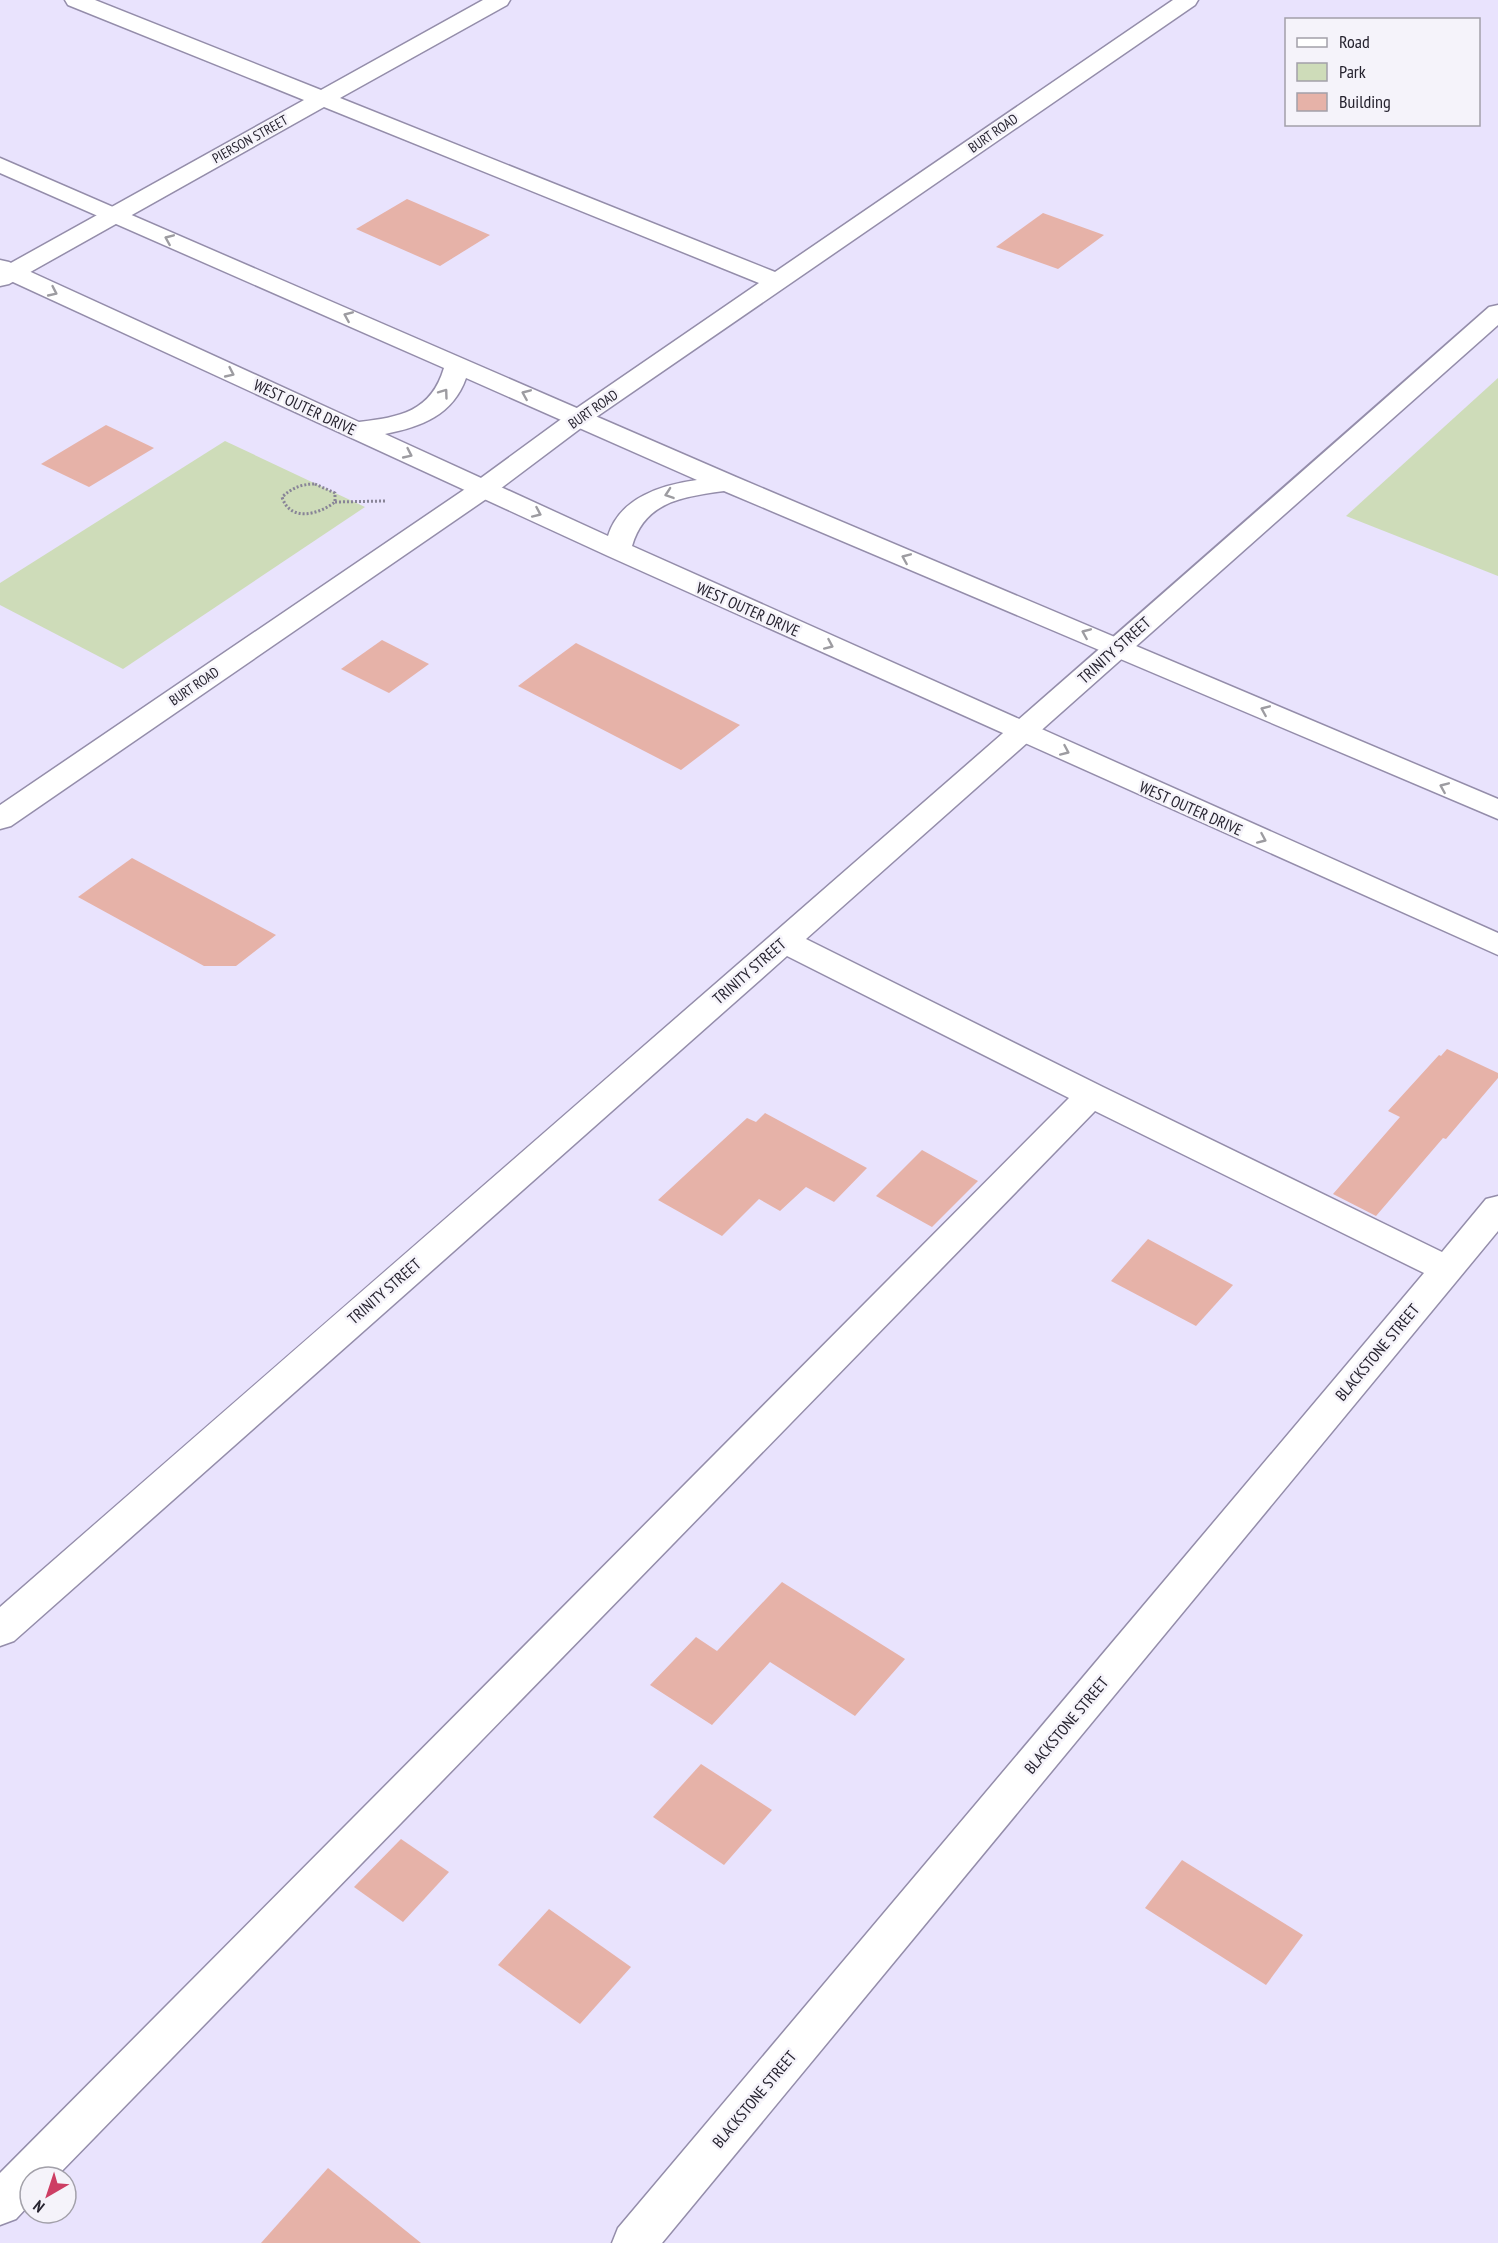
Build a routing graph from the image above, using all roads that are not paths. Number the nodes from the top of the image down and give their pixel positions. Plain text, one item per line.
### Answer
1 (76, 0) edge
2 (499, 0) edge
3 (1187, 0) edge
4 (322, 99) junction
5 (0, 165) edge
6 (114, 215) junction
7 (4, 273) edge
8 (779, 282) junction
9 (1498, 312) edge
10 (458, 364) junction
11 (580, 417) junction
12 (355, 430) junction
13 (727, 483) junction
14 (483, 489) junction
15 (618, 550) junction
16 (1118, 647) junction
17 (1023, 733) junction
18 (1498, 810) edge
19 (0, 819) edge
20 (784, 941) junction
21 (1498, 945) edge
22 (1091, 1095) junction
23 (1498, 1208) edge
24 (1447, 1269) junction
25 (0, 1630) edge
26 (0, 2204) edge
27 (634, 2243) edge

1 - 4 street
2 - 4 street, PIERSON STREET
3 - 8 street, BURT ROAD
4 - 6 street, PIERSON STREET
4 - 8 street
5 - 6 street
6 - 7 street, PIERSON STREET
10 -> 6 street
7 -> 12 street, WEST OUTER DRIVE
8 - 11 street, BURT ROAD
9 - 16 street, TRINITY STREET
11 -> 10 street
12 -> 10 street
11 - 13 street
11 - 14 street, BURT ROAD
12 -> 14 street, WEST OUTER DRIVE
13 -> 15 street
16 -> 13 street
14 -> 15 street, WEST OUTER DRIVE
14 - 19 street, BURT ROAD
15 -> 17 street, WEST OUTER DRIVE
16 - 17 street, TRINITY STREET
18 -> 16 street
17 - 20 street, TRINITY STREET
17 -> 21 street, WEST OUTER DRIVE
20 - 22 street
20 - 25 street, TRINITY STREET
22 - 24 street
22 - 26 street
23 - 24 street, BLACKSTONE STREET
24 - 27 street, BLACKSTONE STREET

